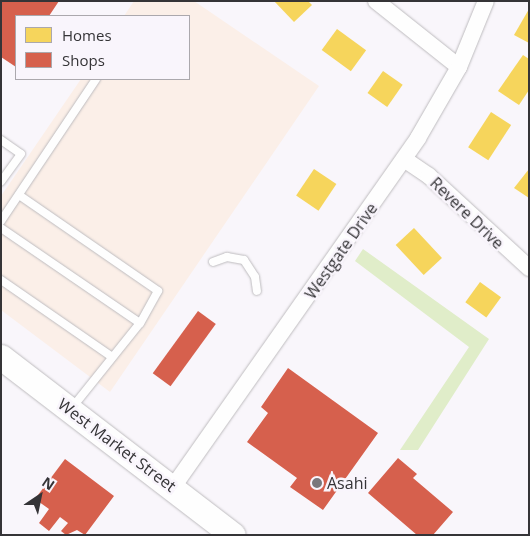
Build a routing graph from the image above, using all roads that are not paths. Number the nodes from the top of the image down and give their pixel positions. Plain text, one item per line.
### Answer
1 (376, 1) edge
2 (486, 1) edge
3 (459, 67) junction
4 (95, 80) edge
5 (1, 140) edge
6 (404, 158) junction
7 (1, 182) edge
8 (19, 195) junction
9 (1, 221) edge
10 (1, 228) edge
11 (213, 262) dead end
12 (529, 268) edge
13 (1, 280) edge
14 (257, 291) dead end
15 (140, 323) junction
16 (1, 357) edge
17 (112, 357) junction
18 (71, 410) junction
19 (173, 487) junction
20 (233, 535) edge

1 - 3 street
2 - 3 street, Westgate Drive
3 - 6 street, Westgate Drive
4 - 8 lane
5 - 7 lane
6 - 12 street, Revere Drive
6 - 19 street, Westgate Drive
8 - 9 lane
8 - 15 lane
10 - 15 lane
11 - 14 lane
13 - 17 lane
15 - 17 lane
16 - 18 main road, West Market Street
17 - 18 lane
18 - 19 main road, West Market Street
19 - 20 main road, West Market Street

